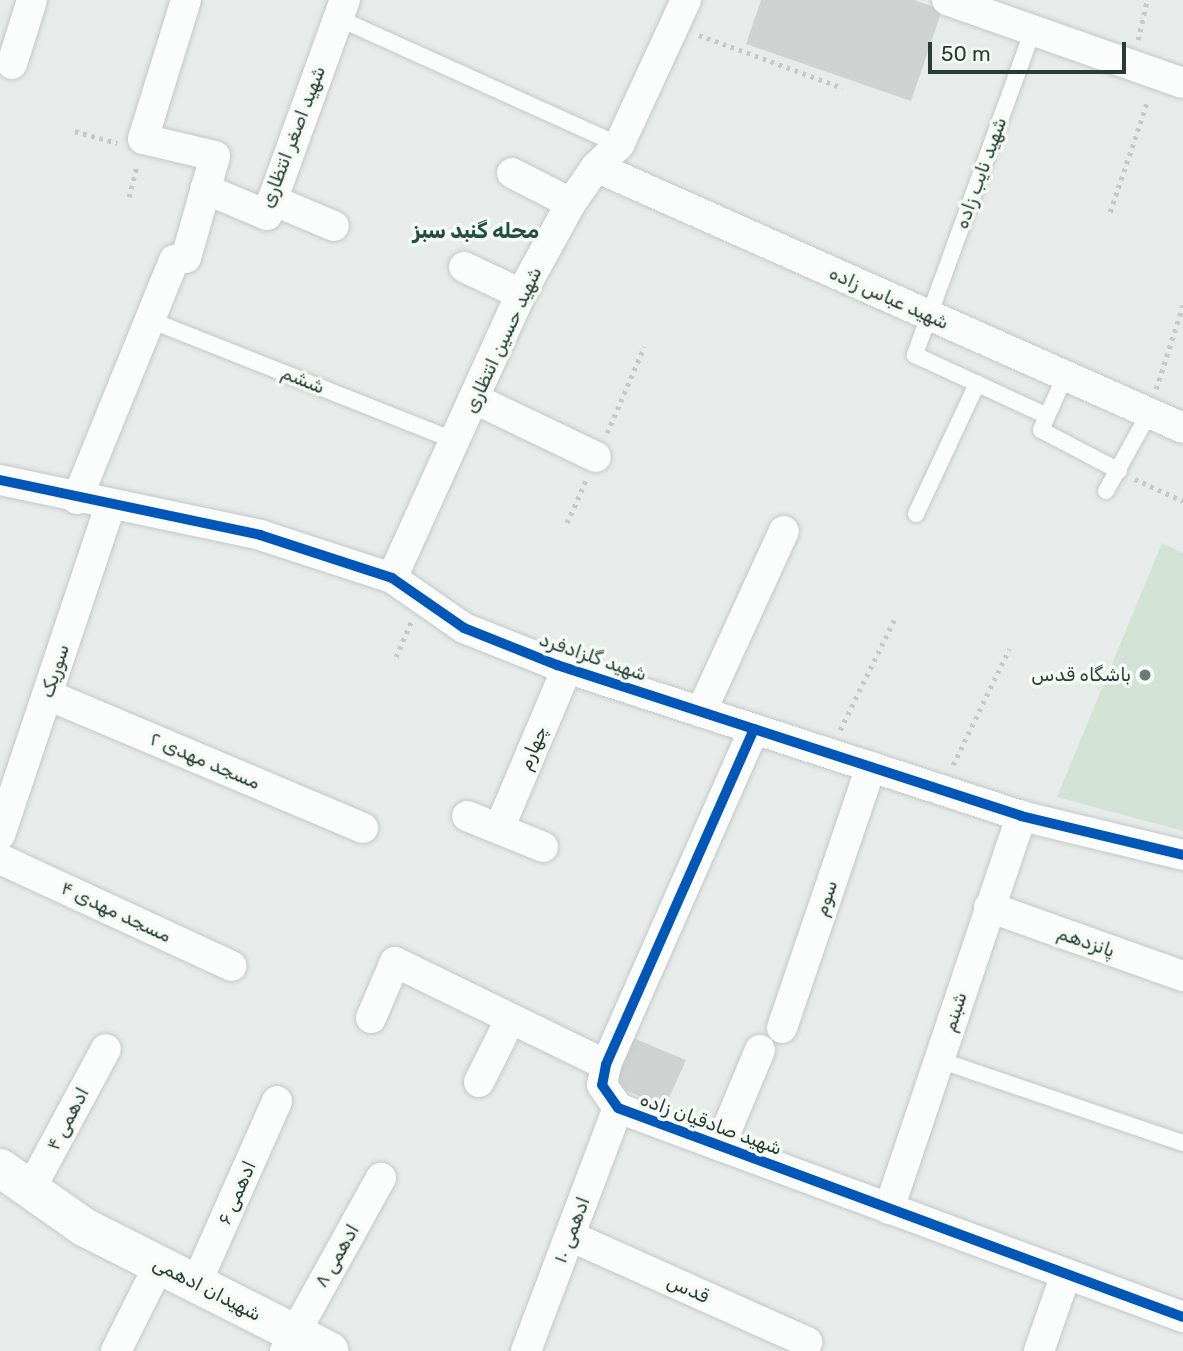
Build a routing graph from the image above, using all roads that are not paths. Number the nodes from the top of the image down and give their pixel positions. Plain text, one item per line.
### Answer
1 (32, 0) edge
2 (186, 0) edge
3 (947, 0) edge
4 (978, 5) edge
5 (342, 9) edge
6 (680, 13) edge
7 (1033, 30) junction
8 (12, 64) dead end
9 (1157, 74) edge
10 (619, 145) junction
11 (596, 167) junction
12 (512, 173) dead end
13 (205, 189) junction
14 (272, 200) junction
15 (571, 203) junction
16 (334, 226) dead end
17 (464, 267) dead end
18 (521, 294) junction
19 (929, 316) junction
20 (150, 320) junction
21 (1065, 376) junction
22 (977, 384) junction
23 (475, 399) junction
24 (1149, 413) junction
25 (1047, 416) junction
26 (1183, 428) edge
27 (456, 441) junction
28 (596, 457) dead end
29 (1119, 471) junction
30 (0, 480) edge
31 (1106, 491) dead end
32 (77, 499) junction
33 (110, 506) junction
34 (916, 514) dead end
35 (784, 531) dead end
36 (393, 578) junction
37 (567, 668) junction
38 (48, 695) junction
39 (701, 712) junction
40 (754, 729) junction
41 (871, 767) junction
42 (467, 816) dead end
43 (1021, 816) junction
44 (363, 828) dead end
45 (499, 829) junction
46 (0, 835) edge
47 (543, 847) dead end
48 (1183, 855) edge
49 (0, 859) edge
50 (989, 908) junction
51 (232, 965) dead end
52 (1183, 976) edge
53 (371, 1018) dead end
54 (510, 1020) junction
55 (782, 1028) dead end
56 (106, 1049) dead end
57 (760, 1050) dead end
58 (939, 1060) junction
59 (606, 1065) junction
60 (479, 1082) dead end
61 (278, 1101) dead end
62 (618, 1108) junction
63 (1183, 1143) edge
64 (720, 1146) junction
65 (0, 1168) edge
66 (381, 1178) dead end
67 (15, 1198) edge
68 (890, 1209) junction
69 (570, 1236) junction
70 (159, 1265) junction
71 (1066, 1274) junction
72 (197, 1284) junction
73 (1183, 1317) edge
74 (289, 1342) edge
75 (807, 1342) dead end
76 (116, 1351) edge
77 (330, 1351) edge
78 (526, 1351) edge
79 (1039, 1351) edge

1 - 8 street
2 - 13 street
3 - 4 street
4 - 7 street
5 - 10 lane
5 - 14 street, شهید اصغر انتظاری
6 - 10 street, شهید حسین انتظاری
7 - 9 street
7 - 19 lane, شهید نایب زاده
10 - 11 street, شهید حسین انتظاری
11 - 15 street, شهید حسین انتظاری
11 - 19 street, شهید عباس زاده
12 - 15 street
13 - 14 street, شهید اصغر انتظاری
13 - 20 street
14 - 16 street
15 - 18 street, شهید حسین انتظاری
17 - 18 street
18 - 23 street, شهید حسین انتظاری
19 - 21 street, شهید عباس زاده
19 - 22 lane, شهید نایب زاده
20 - 27 lane, ششم
20 - 32 street
21 - 24 street, شهید عباس زاده
21 - 25 lane
22 - 25 lane
22 - 34 lane
23 - 27 street, شهید حسین انتظاری
23 - 28 street
24 - 26 street, شهید عباس زاده
24 - 29 lane
25 - 29 lane
27 - 36 street, شهید حسین انتظاری
29 - 31 lane
30 - 32 street, شهید گلزادفرد
32 - 33 street, شهید گلزادفرد
33 - 36 street, شهید گلزادفرد
33 - 38 street, سوریک
35 - 39 street
36 - 37 street, شهید گلزادفرد
37 - 39 street, شهید گلزادفرد
37 - 45 street, چهارم
38 - 44 street, مسجد مهدی ۲
38 - 46 street, سوریک
39 - 40 street, شهید گلزادفرد
40 - 41 street, شهید گلزادفرد
40 - 59 street
41 - 43 street, شهید گلزادفرد
41 - 55 street, سوم
42 - 45 street
43 - 48 street, شهید گلزادفرد
43 - 50 street, شبنم
45 - 47 street
49 - 51 street, مسجد مهدی ۴
50 - 52 street, پانزدهم
50 - 58 street, شبنم
53 - 54 street
54 - 59 street
54 - 60 street
56 - 67 street, ادهمی ۴
57 - 64 street
58 - 63 lane
58 - 68 street, شبنم
59 - 62 street, شهید صادقیان زاده
61 - 72 street, ادهمی ۶
62 - 64 street, شهید صادقیان زاده
62 - 69 street, ادهمی ۱۰
64 - 68 street, شهید صادقیان زاده
65 - 67 street
66 - 74 street, ادهمی ۸
67 - 70 street, شهیدان ادهمی
68 - 71 street, شهید صادقیان زاده
69 - 75 street, قدس
69 - 78 street, ادهمی ۱۰
70 - 72 street, شهیدان ادهمی
70 - 76 street
71 - 73 street, شهید صادقیان زاده
71 - 79 street
72 - 74 street, شهیدان ادهمی
74 - 77 street, شهیدان ادهمی

